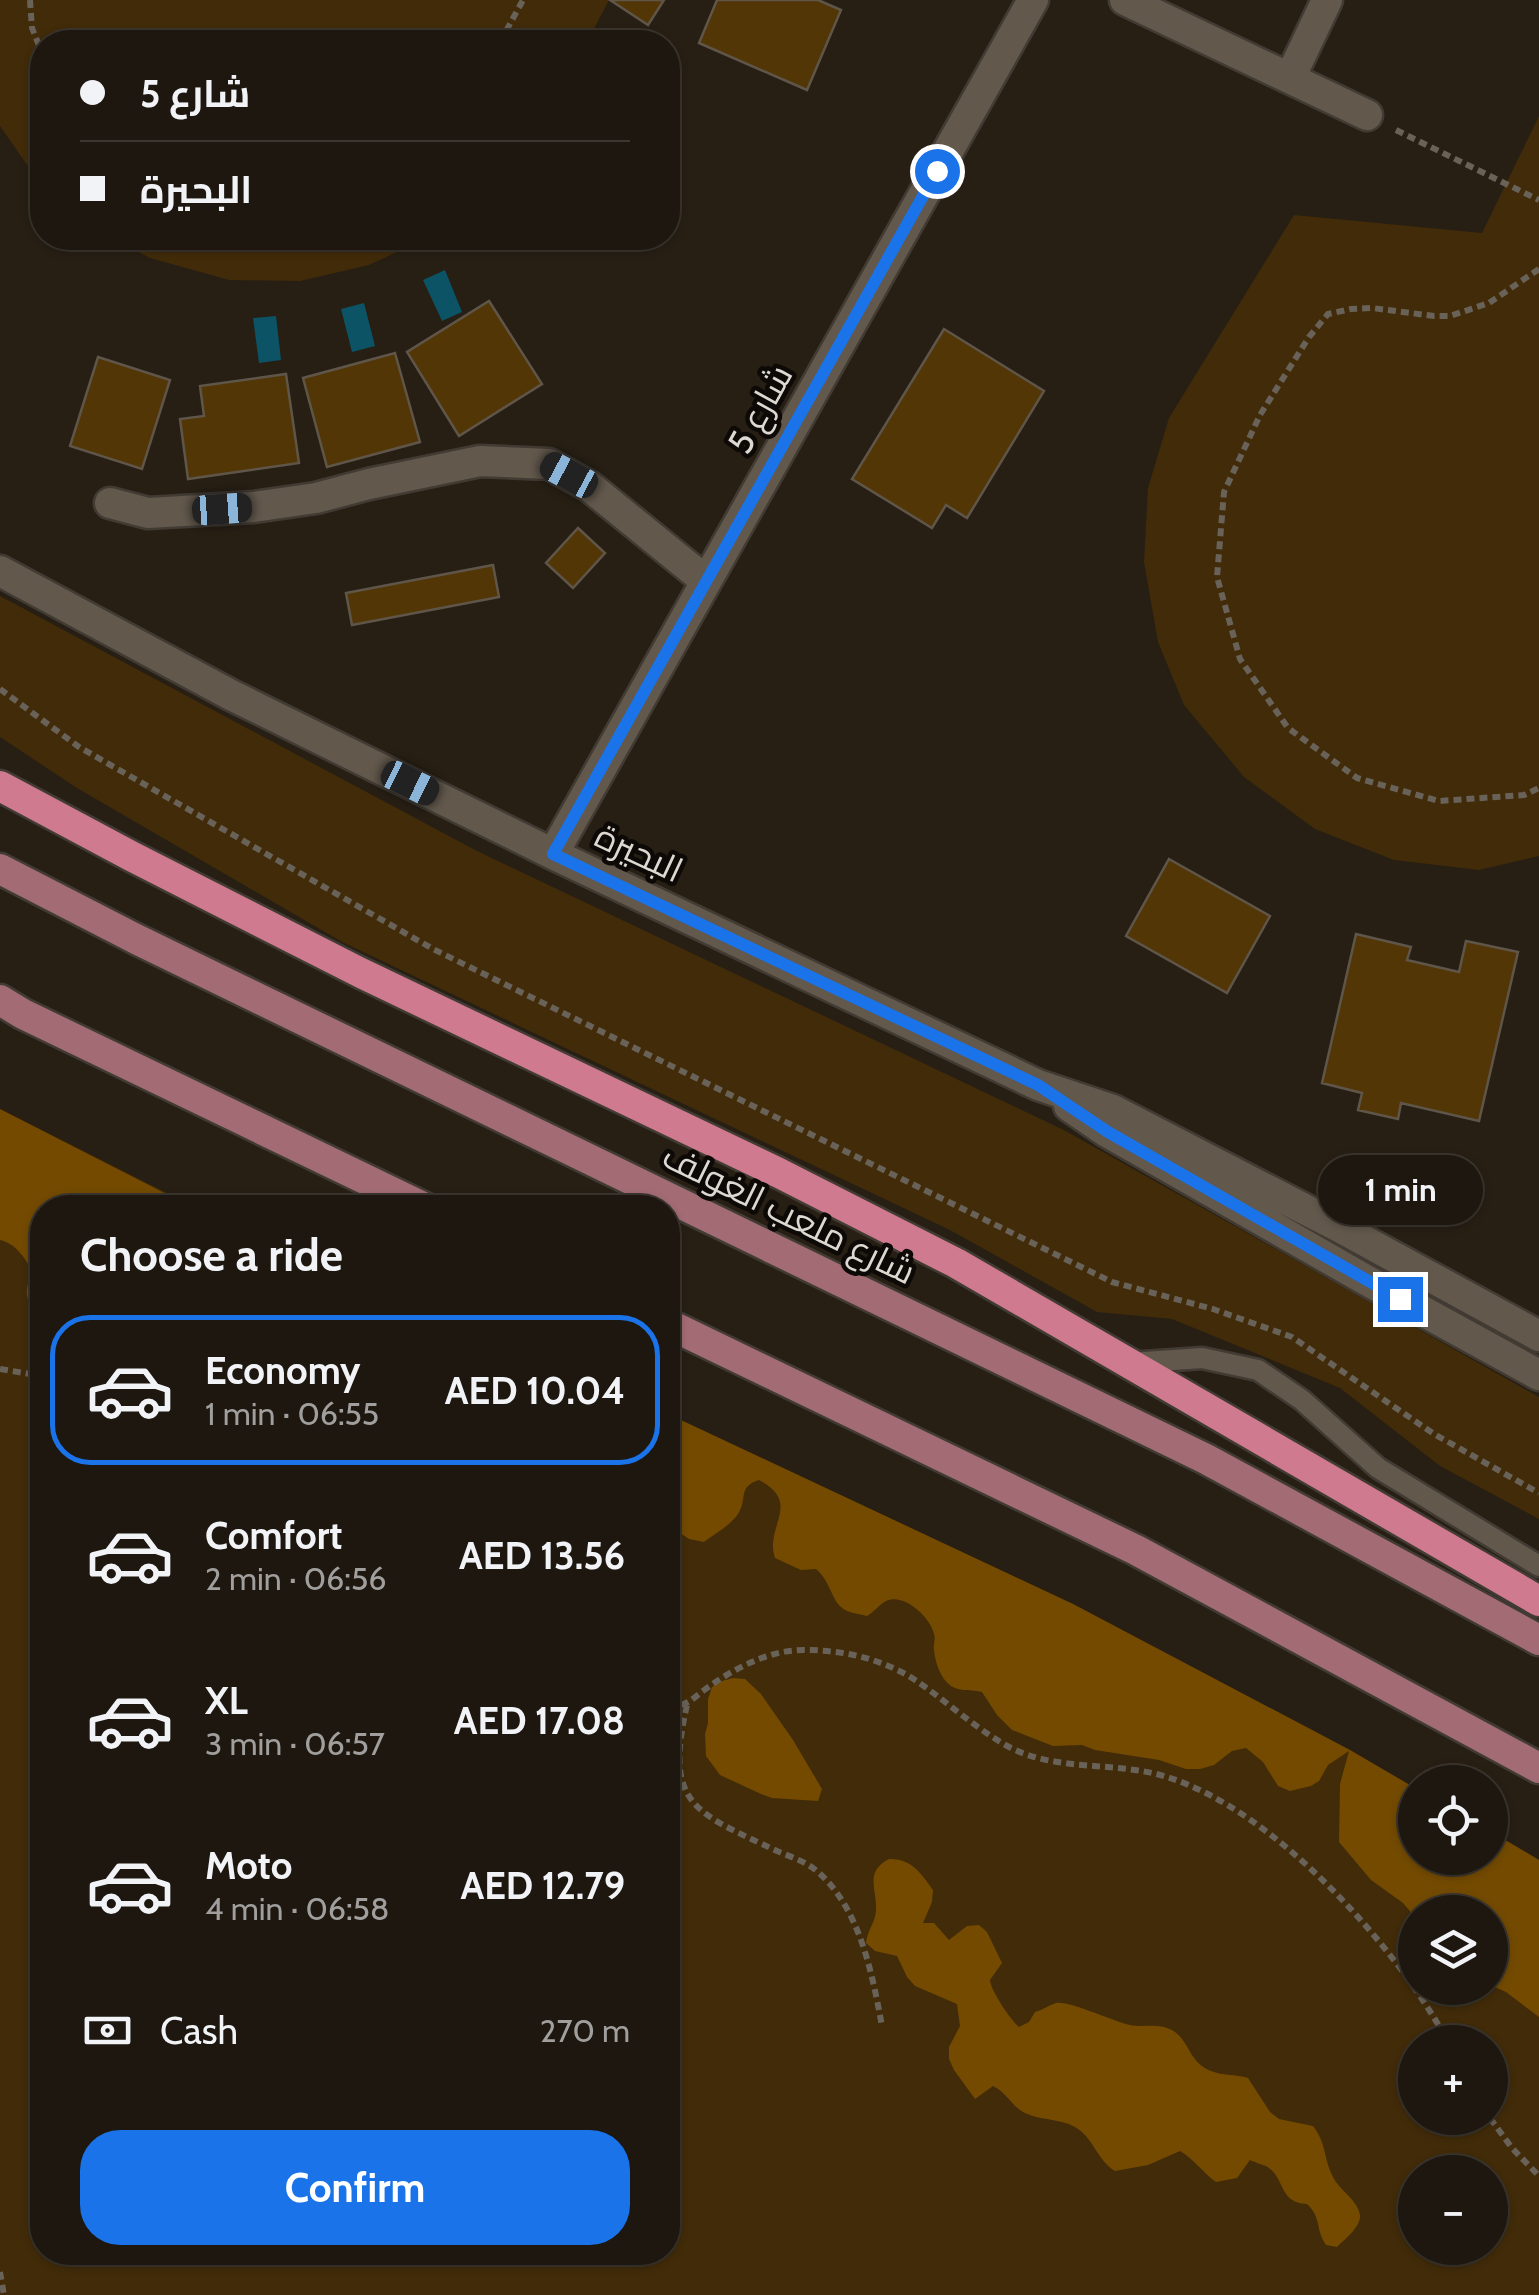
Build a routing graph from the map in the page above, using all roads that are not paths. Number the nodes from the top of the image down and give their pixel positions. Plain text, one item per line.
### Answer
1 (1033, 0) edge
2 (1125, 0) edge
3 (1326, 0) edge
4 (1290, 78) junction
5 (1367, 115) road end
6 (110, 503) dead end
7 (0, 571) edge
8 (706, 581) junction
9 (0, 771) edge
10 (11, 792) edge
11 (553, 854) junction
12 (0, 869) edge
13 (8, 1005) edge
14 (1038, 1085) junction
15 (398, 1195) edge
16 (665, 1195) edge
17 (680, 1202) edge
18 (680, 1330) edge
19 (1539, 1336) edge
20 (1127, 1363) junction
21 (1539, 1375) edge
22 (1539, 1566) edge
23 (1539, 1600) edge
24 (1539, 1640) edge
25 (1539, 1768) edge

1 - 8 street, شارع 5
2 - 4 street
3 - 4 street
4 - 5 street
6 - 8 street
7 - 11 street, البحيرة
8 - 11 street, شارع 5
9 - 10 highway
10 - 20 highway
11 - 14 street, البحيرة
12 - 16 main road, شارع ملعب الغولف
13 - 15 main road
14 - 19 street, البحيرة
14 - 21 street, البحيرة
17 - 24 main road, شارع ملعب الغولف
18 - 25 main road
20 - 22 lane
20 - 23 highway

